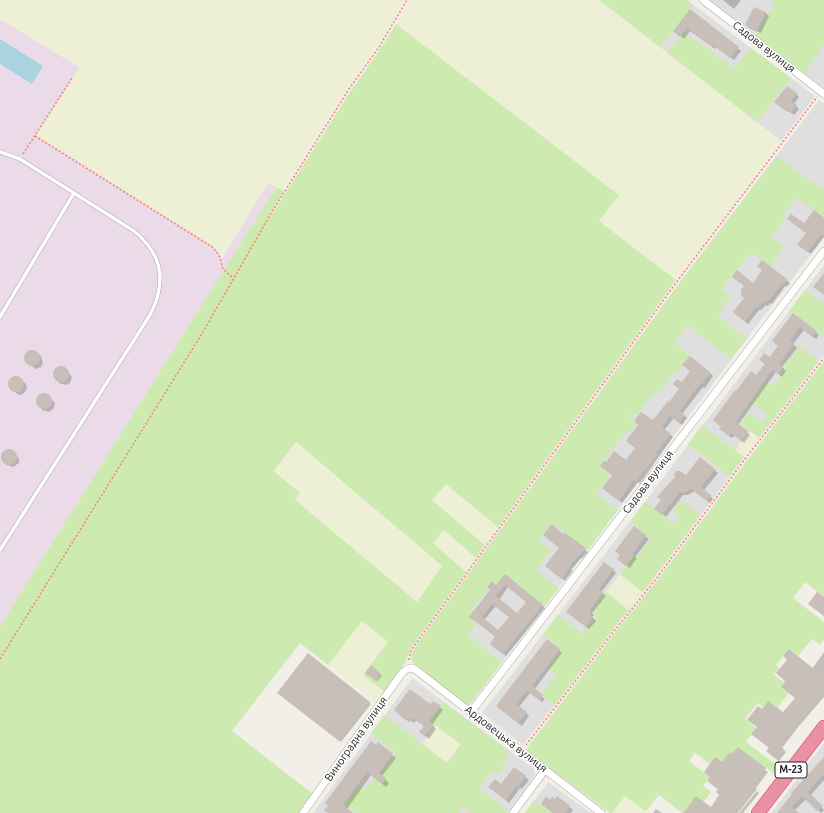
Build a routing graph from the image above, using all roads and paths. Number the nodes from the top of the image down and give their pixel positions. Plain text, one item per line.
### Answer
1 (407, 0) edge
2 (703, 0) edge
3 (72, 78) dead end
4 (822, 93) edge
5 (35, 136) junction
6 (0, 152) edge
7 (20, 159) junction
8 (74, 194) junction
9 (824, 251) edge
10 (233, 278) junction
11 (0, 318) edge
12 (824, 358) edge
13 (0, 550) edge
14 (0, 659) edge
15 (410, 668) junction
16 (471, 712) junction
17 (824, 727) edge
18 (521, 751) junction
19 (545, 770) junction
20 (303, 813) edge
21 (513, 813) edge
22 (601, 813) edge
23 (758, 813) edge

1 - 10 path
2 - 4 street, Садова вулиця
3 - 5 path
4 - 15 path
5 - 7 path
5 - 10 path
6 - 7 lane
7 - 8 lane
8 - 11 lane
8 - 13 lane
9 - 16 street, Садова вулиця
10 - 14 path
12 - 18 path
15 - 16 street, Ардовецька вулиця
15 - 20 street, Виноградна вулиця
16 - 18 street, Ардовецька вулиця
17 - 23 highway, М-23
18 - 19 street, Ардовецька вулиця
19 - 21 street
19 - 22 street, Ардовецька вулиця

